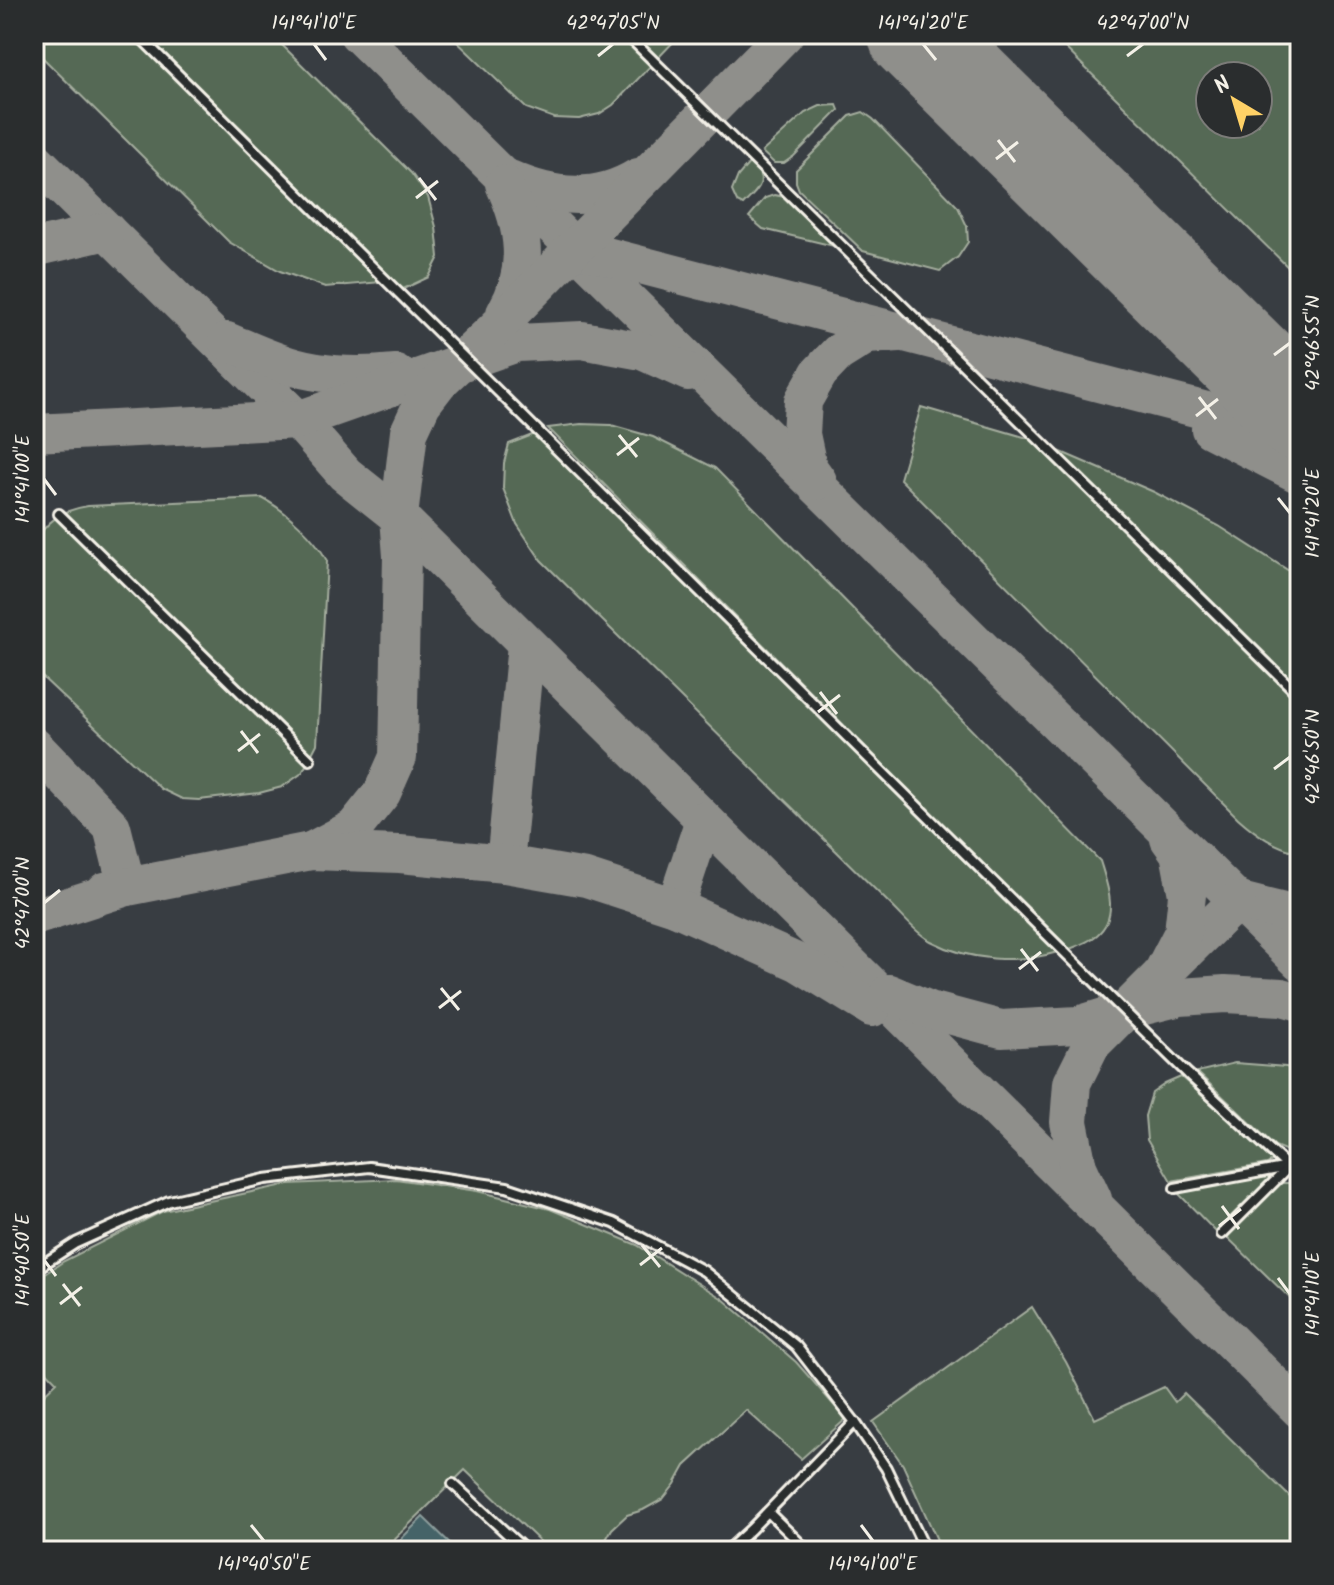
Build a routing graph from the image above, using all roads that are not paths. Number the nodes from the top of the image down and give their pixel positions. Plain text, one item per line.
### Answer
1 (137, 34) edge
2 (626, 34) edge
3 (59, 514) dead end
4 (1300, 696) edge
5 (310, 760) dead end
6 (1300, 1156) edge
7 (1289, 1167) junction
8 (1300, 1178) edge
9 (1175, 1188) dead end
10 (1222, 1234) dead end
11 (34, 1270) edge
12 (855, 1422) junction
13 (453, 1484) dead end
14 (768, 1512) junction
15 (526, 1551) edge
16 (727, 1551) edge
17 (808, 1551) edge
18 (926, 1551) edge

1 - 7 lane
2 - 4 lane
3 - 5 lane
6 - 7 lane
7 - 8 lane
7 - 9 lane
7 - 10 lane
11 - 12 lane
12 - 14 lane
12 - 18 lane
13 - 15 lane
14 - 16 lane
14 - 17 lane

